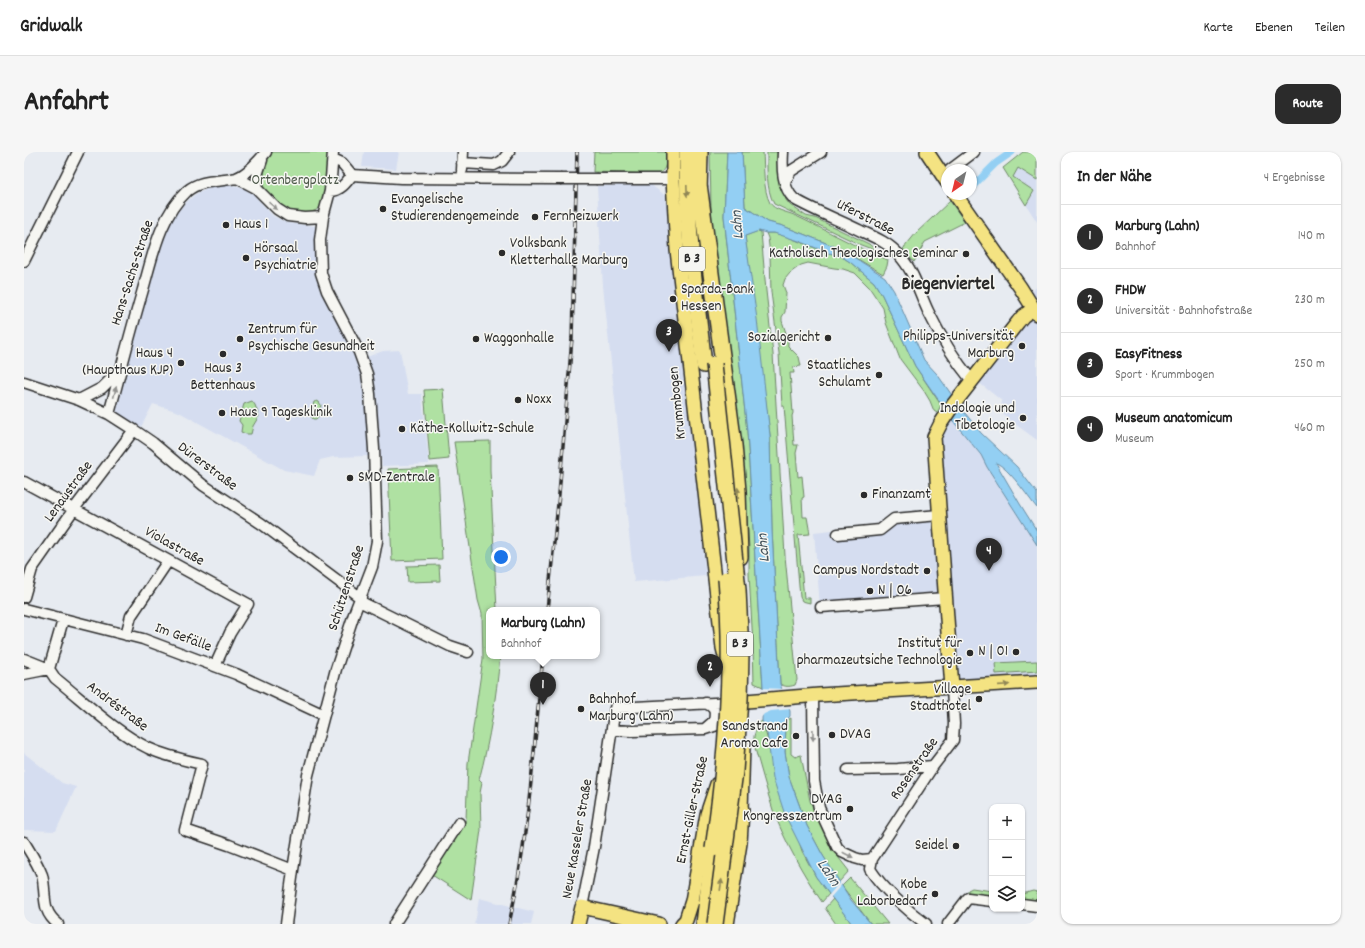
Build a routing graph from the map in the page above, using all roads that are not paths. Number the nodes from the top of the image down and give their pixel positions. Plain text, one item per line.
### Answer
1 (78, 152) edge
2 (463, 152) edge
3 (509, 152) edge
4 (673, 152) edge
5 (687, 152) edge
6 (700, 152) edge
7 (821, 152) edge
8 (927, 152) edge
9 (974, 152) edge
10 (783, 153) edge
11 (264, 154) edge
12 (333, 156) edge
13 (462, 163) junction
14 (800, 164) junction
15 (960, 164) edge
16 (941, 168) edge
17 (352, 175) junction
18 (237, 178) junction
19 (462, 178) junction
20 (672, 179) junction
21 (785, 182) junction
22 (256, 188) junction
23 (330, 191) junction
24 (959, 200) edge
25 (323, 217) junction
26 (24, 261) edge
27 (1035, 311) edge
28 (714, 364) junction
29 (120, 370) junction
30 (972, 381) junction
31 (24, 382) edge
32 (79, 400) junction
33 (109, 414) junction
34 (134, 430) junction
35 (24, 482) edge
36 (74, 509) junction
37 (939, 515) junction
38 (838, 534) dead end
39 (168, 561) junction
40 (24, 597) edge
41 (945, 598) junction
42 (360, 599) junction
43 (821, 607) dead end
44 (24, 609) edge
45 (62, 620) junction
46 (720, 624) junction
47 (126, 635) junction
48 (468, 652) dead end
49 (24, 659) edge
50 (738, 659) junction
51 (215, 666) junction
52 (49, 669) junction
53 (24, 674) edge
54 (1037, 682) edge
55 (952, 688) junction
56 (810, 696) junction
57 (742, 701) junction
58 (705, 703) junction
59 (324, 715) junction
60 (724, 718) junction
61 (705, 729) junction
62 (612, 730) junction
63 (933, 766) junction
64 (848, 770) dead end
65 (741, 810) junction
66 (459, 823) dead end
67 (702, 841) junction
68 (24, 842) edge
69 (872, 859) junction
70 (293, 870) junction
71 (989, 901) edge
72 (1025, 904) edge
73 (1037, 906) edge
74 (582, 907) junction
75 (58, 924) edge
76 (286, 924) edge
77 (394, 924) edge
78 (578, 924) edge
79 (659, 924) edge
80 (682, 924) edge
81 (704, 924) edge
82 (715, 924) edge
83 (726, 924) edge
84 (926, 924) edge
85 (948, 924) edge

1 - 26 street
2 - 13 street
3 - 13 street
4 - 20 main road, Krummbogen
5 -> 28 highway, B 3
6 - 28 highway, B 3
7 - 14 street
8 - 16 main road
9 - 15 street
10 - 14 street
10 - 21 street, Uferstraße
11 - 18 street
11 - 22 street
12 - 17 street
12 - 23 street
13 - 19 street
14 - 21 street
17 - 19 street
17 - 23 street
18 - 22 street
18 - 29 street, Hans-Sachs-Straße
19 - 20 street, bridge
20 - 46 main road, Krummbogen
21 - 30 street, Uferstraße
22 -> 25 street
23 - 25 street
24 - 27 main road
25 - 42 street, Schützenstraße
27 - 30 main road
50 -> 28 highway, B 3
28 - 81 highway, B 3, bridge
82 -> 28 highway, B 3, bridge
29 - 32 street, Hans-Sachs-Straße
33 -> 29 street, Hans-Sachs-Straße
30 - 37 main road
31 - 32 street, Dürerstraße
32 - 33 street, Dürerstraße
33 - 34 street, Dürerstraße
34 - 36 street, Lenaustraße
34 - 42 street, Dürerstraße
35 - 36 street, Violastraße
36 - 39 street, Violastraße
36 - 40 street, Lenaustraße
37 - 38 street
37 - 41 main road
39 - 47 street
39 - 51 street, Violastraße
41 - 43 street
41 - 55 main road
42 - 48 street, Dürerstraße
42 - 59 street, Schützenstraße
44 - 45 street, Im Gefälle
45 - 47 street, Im Gefälle
45 - 52 street
46 - 50 main road, Krummbogen
46 - 57 main road, Krummbogen
47 - 51 street, Im Gefälle
49 - 52 street, Andréstraße
50 - 57 main road, Krummbogen
51 - 59 street, Im Gefälle
52 - 53 street
52 - 70 street, Andréstraße
55 -> 54 main road
55 - 56 main road
55 - 63 street, Rosenstraße
56 - 57 main road
56 -> 69 street
57 - 58 street
57 - 60 main road, Ernst-Giller-Straße
57 - 65 main road
58 - 61 street
58 - 62 street, Neue Kasseler Straße
59 - 70 street, Schützenstraße
60 - 61 street
60 - 67 main road, Ernst-Giller-Straße
61 - 62 street
62 - 74 street, Neue Kasseler Straße
63 - 64 street
63 - 69 street, Rosenstraße
65 - 67 main road
65 - 83 highway
66 - 77 street
67 - 80 main road, Ernst-Giller-Straße
68 - 75 street
69 - 84 street
70 - 76 street, Schützenstraße
71 - 85 street
72 - 73 street
74 - 78 main road, Neue Kasseler Straße
74 - 79 main road

